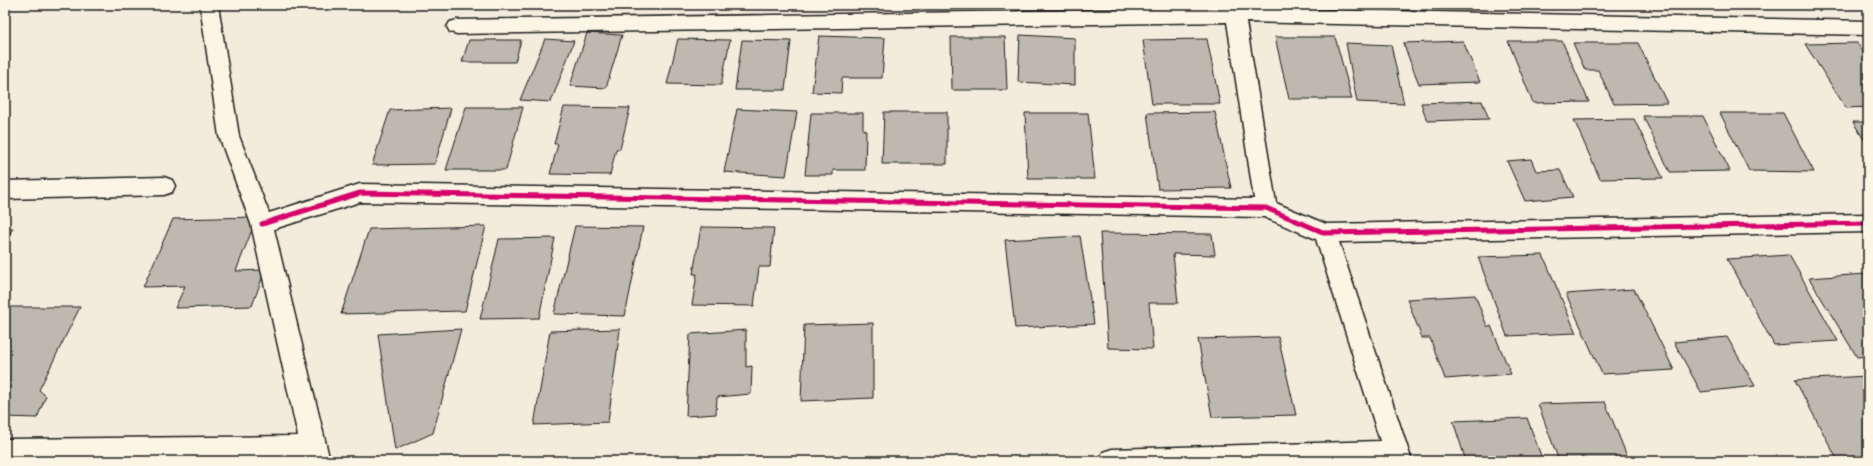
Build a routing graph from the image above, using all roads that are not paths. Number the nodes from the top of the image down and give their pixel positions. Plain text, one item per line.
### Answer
1 (209, 5) edge
2 (1235, 10) edge
3 (457, 27) dead end
4 (1868, 28) edge
5 (164, 186) dead end
6 (5, 190) edge
7 (1266, 208) junction
8 (1868, 222) edge
9 (262, 224) junction
10 (1325, 233) junction
11 (5, 451) edge
12 (315, 455) edge
13 (1398, 457) edge
14 (1112, 461) edge

1 - 9 street
2 - 3 street
2 - 4 street
2 - 7 street
5 - 6 street
7 - 9 street
7 - 10 street
8 - 10 street
9 - 12 street
10 - 13 street
11 - 12 street
13 - 14 street

